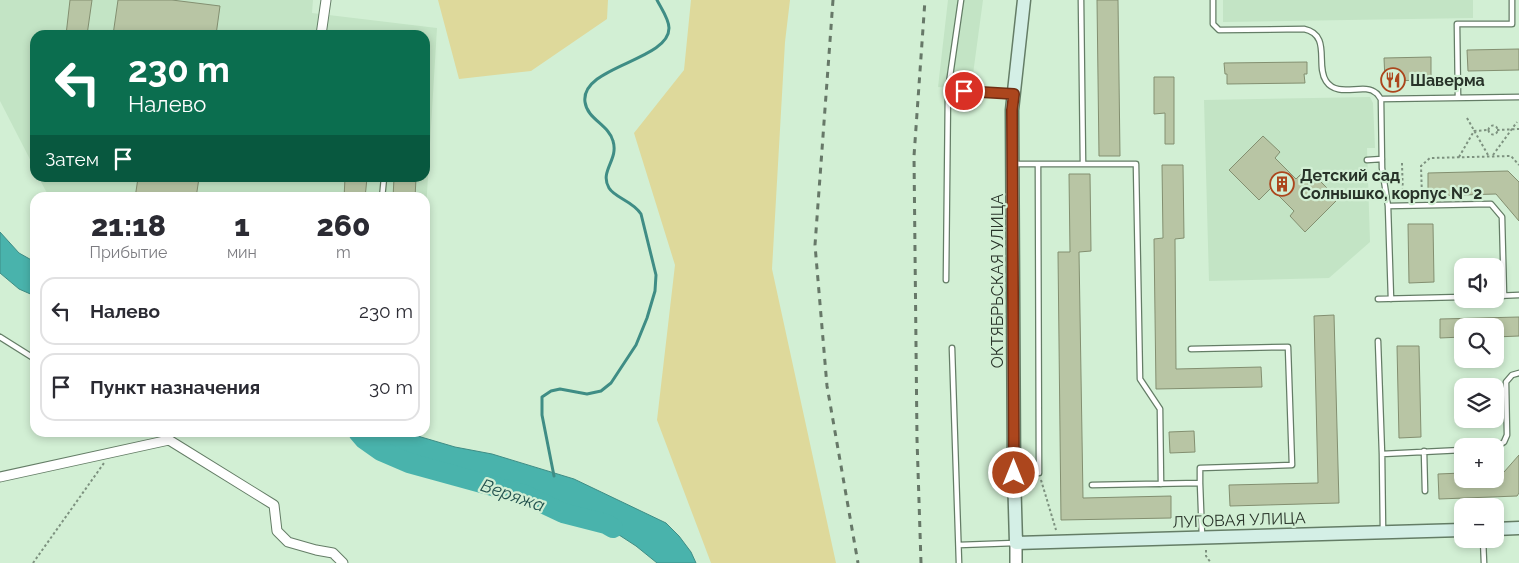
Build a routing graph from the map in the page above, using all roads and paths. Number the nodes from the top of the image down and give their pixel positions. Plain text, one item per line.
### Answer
1 (326, 0) edge
2 (961, 0) edge
3 (1024, 0) edge
4 (1081, 0) edge
5 (1213, 0) edge
6 (1512, 0) edge
7 (322, 30) edge
8 (948, 90) junction
9 (1014, 94) junction
10 (1519, 97) edge
11 (1458, 98) junction
12 (1381, 99) junction
13 (1467, 118) dead end
14 (1516, 122) dead end
15 (1511, 129) junction
16 (1519, 129) edge
17 (1488, 130) junction
18 (1497, 130) junction
19 (1474, 131) junction
20 (1493, 155) junction
21 (1488, 156) junction
22 (1459, 157) junction
23 (1382, 159) junction
24 (1368, 160) dead end
25 (1402, 163) dead end
26 (1012, 164) junction
27 (1083, 164) junction
28 (1038, 165) junction
29 (1519, 165) edge
30 (1403, 200) dead end
31 (1422, 200) dead end
32 (1388, 206) junction
33 (1503, 258) edge
34 (946, 280) dead end
35 (1519, 295) edge
36 (1504, 296) edge
37 (1454, 297) edge
38 (1391, 298) junction
39 (1378, 299) dead end
40 (0, 337) edge
41 (1378, 341) dead end
42 (952, 348) dead end
43 (1191, 349) dead end
44 (30, 355) edge
45 (1519, 373) edge
46 (164, 437) edge
47 (169, 440) junction
48 (1504, 442) edge
49 (1454, 450) edge
50 (1424, 451) junction
51 (110, 453) junction
52 (1382, 454) junction
53 (1014, 473) junction
54 (1039, 473) junction
55 (0, 477) edge
56 (1200, 483) junction
57 (1161, 484) junction
58 (1092, 485) dead end
59 (1425, 491) dead end
60 (1519, 528) edge
61 (1504, 529) edge
62 (1454, 530) edge
63 (1057, 532) dead end
64 (1383, 532) junction
65 (1204, 537) junction
66 (1016, 543) junction
67 (959, 545) junction
68 (1483, 548) edge
69 (33, 563) edge
70 (343, 563) edge
71 (959, 563) edge
72 (1016, 563) edge
73 (1211, 563) edge
74 (1484, 563) edge

1 - 7 street
2 - 8 lane
3 - 9 main road, ОКТЯБРЬСКАЯ УЛИЦА
4 - 27 lane
5 - 12 lane
6 - 11 lane
8 - 9 lane
8 - 34 lane
9 - 26 main road, ОКТЯБРЬСКАЯ УЛИЦА
10 - 11 lane
11 - 12 lane
12 - 23 lane
13 - 19 path
14 - 15 path
15 - 16 path
15 - 18 path
15 - 20 path
17 - 18 path
17 - 18 path
17 - 19 path
19 - 21 path
19 - 22 path
20 - 21 path
20 - 29 path
21 - 22 path
22 - 31 path
23 - 24 lane
23 - 32 lane
25 - 30 path
26 - 28 lane
26 - 53 main road, ОКТЯБРЬСКАЯ УЛИЦА
27 - 28 lane
27 - 57 lane
28 - 54 lane
32 - 33 lane
32 - 38 lane
35 - 36 lane
37 - 38 lane
38 - 39 lane
40 - 44 lane
41 - 52 lane
42 - 67 lane
43 - 56 lane
45 - 48 lane
46 - 47 lane
47 - 51 street
47 - 70 street
49 - 50 lane
50 - 52 lane
50 - 59 lane
51 - 55 street
51 - 69 path
52 - 64 lane
53 - 54 lane
53 - 66 main road, ОКТЯБРЬСКАЯ УЛИЦА
54 - 63 path
56 - 57 lane
56 - 65 lane
57 - 58 lane
60 - 61 main road
62 - 64 main road, ЛУГОВАЯ УЛИЦА
64 - 65 main road, ЛУГОВАЯ УЛИЦА
65 - 66 main road, ЛУГОВАЯ УЛИЦА
65 - 73 path
66 - 67 lane
66 - 72 street, ОКТЯБРЬСКАЯ УЛИЦА
67 - 71 lane
68 - 74 lane

